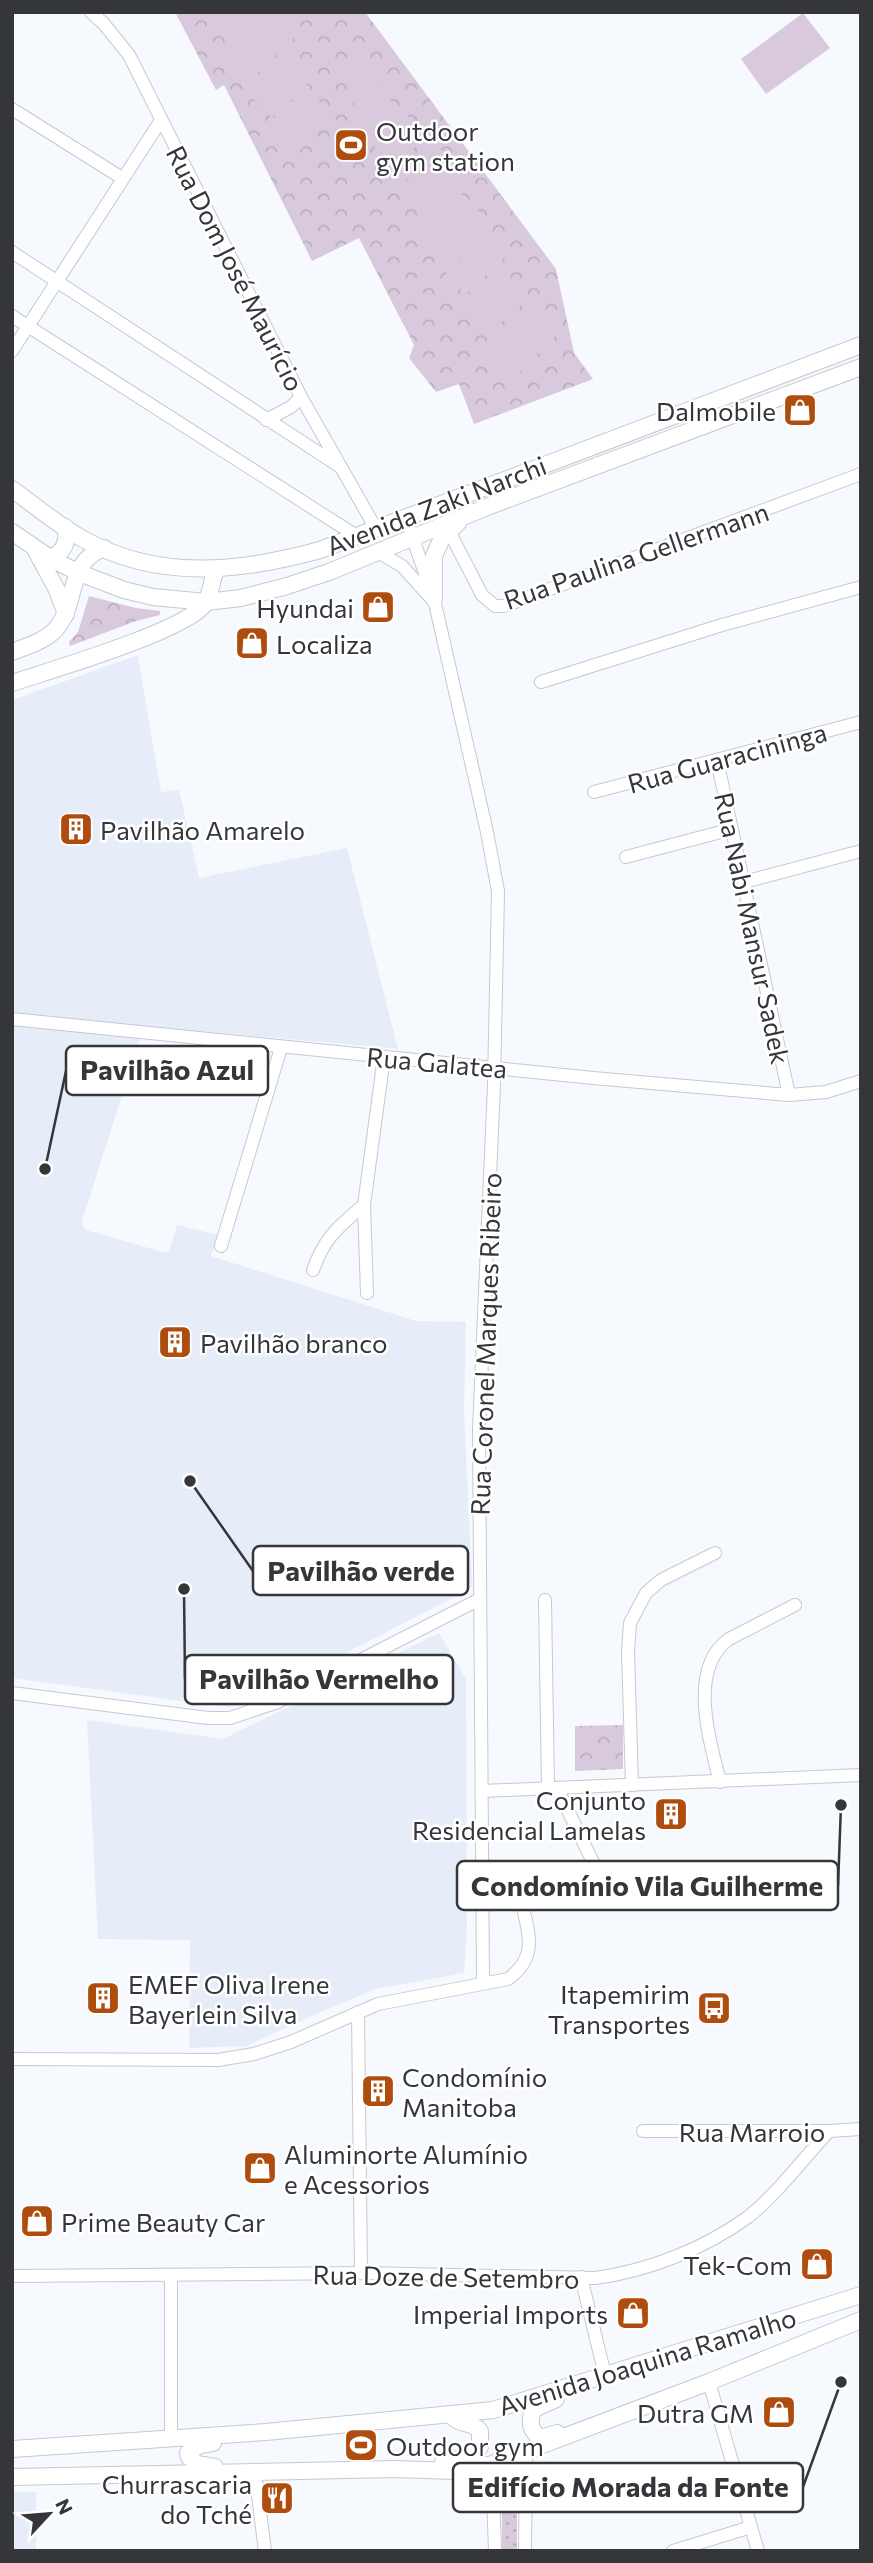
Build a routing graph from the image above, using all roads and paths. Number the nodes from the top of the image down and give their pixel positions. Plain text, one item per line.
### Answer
1 (91, 12) edge
2 (12, 109) edge
3 (161, 120) junction
4 (122, 178) junction
5 (12, 252) edge
6 (57, 282) junction
7 (12, 316) edge
8 (28, 326) junction
9 (861, 345) edge
10 (12, 351) edge
11 (861, 367) edge
12 (301, 397) junction
13 (266, 419) junction
14 (339, 466) junction
15 (861, 474) edge
16 (12, 489) edge
17 (405, 516) junction
18 (462, 518) junction
19 (65, 527) junction
20 (375, 527) junction
21 (449, 531) junction
22 (12, 532) edge
23 (355, 535) junction
24 (413, 538) junction
25 (33, 546) junction
26 (104, 548) junction
27 (378, 552) junction
28 (50, 558) junction
29 (216, 570) junction
30 (77, 572) junction
31 (861, 587) edge
32 (434, 599) junction
33 (206, 602) junction
34 (66, 614) junction
35 (12, 652) edge
36 (541, 682) dead end
37 (12, 683) edge
38 (861, 722) edge
39 (717, 760) junction
40 (594, 792) dead end
41 (732, 829) junction
42 (861, 851) edge
43 (625, 857) dead end
44 (744, 882) junction
45 (12, 1019) edge
46 (281, 1048) junction
47 (384, 1057) junction
48 (495, 1068) junction
49 (861, 1081) edge
50 (789, 1095) junction
51 (364, 1205) junction
52 (221, 1247) dead end
53 (313, 1270) dead end
54 (367, 1293) dead end
55 (715, 1553) dead end
56 (480, 1599) junction
57 (545, 1600) dead end
58 (795, 1605) dead end
59 (12, 1693) edge
60 (861, 1775) edge
61 (720, 1782) junction
62 (632, 1785) junction
63 (553, 1788) junction
64 (481, 1791) junction
65 (607, 1891) dead end
66 (522, 1903) dead end
67 (483, 1983) junction
68 (358, 2012) junction
69 (12, 2059) edge
70 (861, 2129) edge
71 (643, 2131) dead end
72 (829, 2131) junction
73 (361, 2273) junction
74 (171, 2275) junction
75 (12, 2276) edge
76 (582, 2277) junction
77 (861, 2295) edge
78 (861, 2320) edge
79 (605, 2375) junction
80 (588, 2381) junction
81 (709, 2382) junction
82 (452, 2415) junction
83 (266, 2432) junction
84 (573, 2434) junction
85 (171, 2438) junction
86 (12, 2449) edge
87 (526, 2452) junction
88 (492, 2464) junction
89 (394, 2469) junction
90 (255, 2472) junction
91 (222, 2473) junction
92 (12, 2477) edge
93 (751, 2527) junction
94 (265, 2551) edge
95 (495, 2551) edge
96 (524, 2551) edge
97 (673, 2551) edge
98 (758, 2551) edge

1 - 3 street, Rua Dom José Maurício
2 - 4 street
3 - 4 street
3 - 12 street, Rua Dom José Maurício
4 - 6 street
5 - 6 street
6 - 8 street
6 - 13 street
7 - 8 street
8 - 10 street
8 - 23 street
9 - 17 main road, Avenida Zaki Narchi
11 - 18 main road, Avenida Zaki Narchi
12 - 13 street
12 - 14 street, Rua Dom José Maurício
13 - 14 street
14 - 20 street, Rua Dom José Maurício
15 - 21 street, Rua Paulina Gellermann
16 - 19 main road, Avenida Zaki Narchi
17 - 20 main road, Avenida Zaki Narchi
17 - 24 street, Rua Coronel Marques Ribeiro
18 - 21 main road
18 - 24 main road, Avenida Zaki Narchi
19 - 26 main road, Avenida Zaki Narchi
19 - 28 main road
20 - 23 main road, Avenida Zaki Narchi
21 - 32 main road
22 - 25 main road, Avenida Zaki Narchi
23 - 29 main road, Avenida Zaki Narchi
24 - 27 main road, Avenida Zaki Narchi
24 - 32 street, Rua Coronel Marques Ribeiro
25 - 28 main road, Avenida Zaki Narchi
25 - 34 main road
26 - 29 main road, Avenida Zaki Narchi
26 - 30 main road
27 - 32 street
27 - 33 main road, Avenida Zaki Narchi
28 - 30 main road, Avenida Zaki Narchi
29 - 33 main road
30 - 33 main road, Avenida Zaki Narchi
30 - 34 main road
31 - 36 street
32 - 48 street, Rua Coronel Marques Ribeiro
33 - 37 main road
34 - 35 main road
38 - 39 street, Rua Guaracininga
39 - 40 street, Rua Guaracininga
39 - 41 street, Rua Nabi Mansur Sadek
41 - 43 street
41 - 44 street, Rua Nabi Mansur Sadek
42 - 44 street
44 - 50 street, Rua Nabi Mansur Sadek
45 - 46 street, Rua Galatea
46 - 47 street, Rua Galatea
46 - 52 street
47 - 48 street, Rua Galatea
47 - 51 street
48 - 50 street, Rua Galatea
48 - 56 street, Rua Coronel Marques Ribeiro
49 - 50 street, Rua Galatea
51 - 53 street
51 - 54 street
55 - 62 street
56 - 59 street
56 - 64 street, Rua Coronel Marques Ribeiro
57 - 63 street
58 - 61 street
60 - 61 street
61 - 62 street
62 - 63 street
63 - 64 street
63 - 65 street
64 - 67 street, Rua Coronel Marques Ribeiro
66 - 67 street
67 - 68 street
68 - 69 street
68 - 73 street
70 - 72 street, Rua Marroio
71 - 72 street, Rua Marroio
72 - 76 street, Rua Doze de Setembro
73 - 74 street, Rua Doze de Setembro
73 - 76 street, Rua Doze de Setembro
74 - 75 street, Rua Doze de Setembro
74 - 85 street
76 - 79 street
77 - 79 main road, Avenida Joaquina Ramalho
78 - 81 main road, Avenida Joaquina Ramalho
79 - 80 main road, Avenida Joaquina Ramalho
80 - 82 main road, Avenida Joaquina Ramalho
80 - 84 main road
81 - 84 main road, Avenida Joaquina Ramalho
81 - 93 street
82 - 83 main road, Avenida Joaquina Ramalho
82 - 89 main road
83 - 85 main road, Avenida Joaquina Ramalho
83 - 91 main road
84 - 87 main road, Avenida Joaquina Ramalho
85 - 86 main road, Avenida Joaquina Ramalho
87 - 88 main road, Avenida Joaquina Ramalho
87 - 96 street
88 - 89 main road, Avenida Joaquina Ramalho
88 - 95 street
89 - 90 main road, Avenida Joaquina Ramalho
90 - 91 main road, Avenida Joaquina Ramalho
90 - 94 street
91 - 92 main road, Avenida Joaquina Ramalho
93 - 97 street
93 - 98 street

